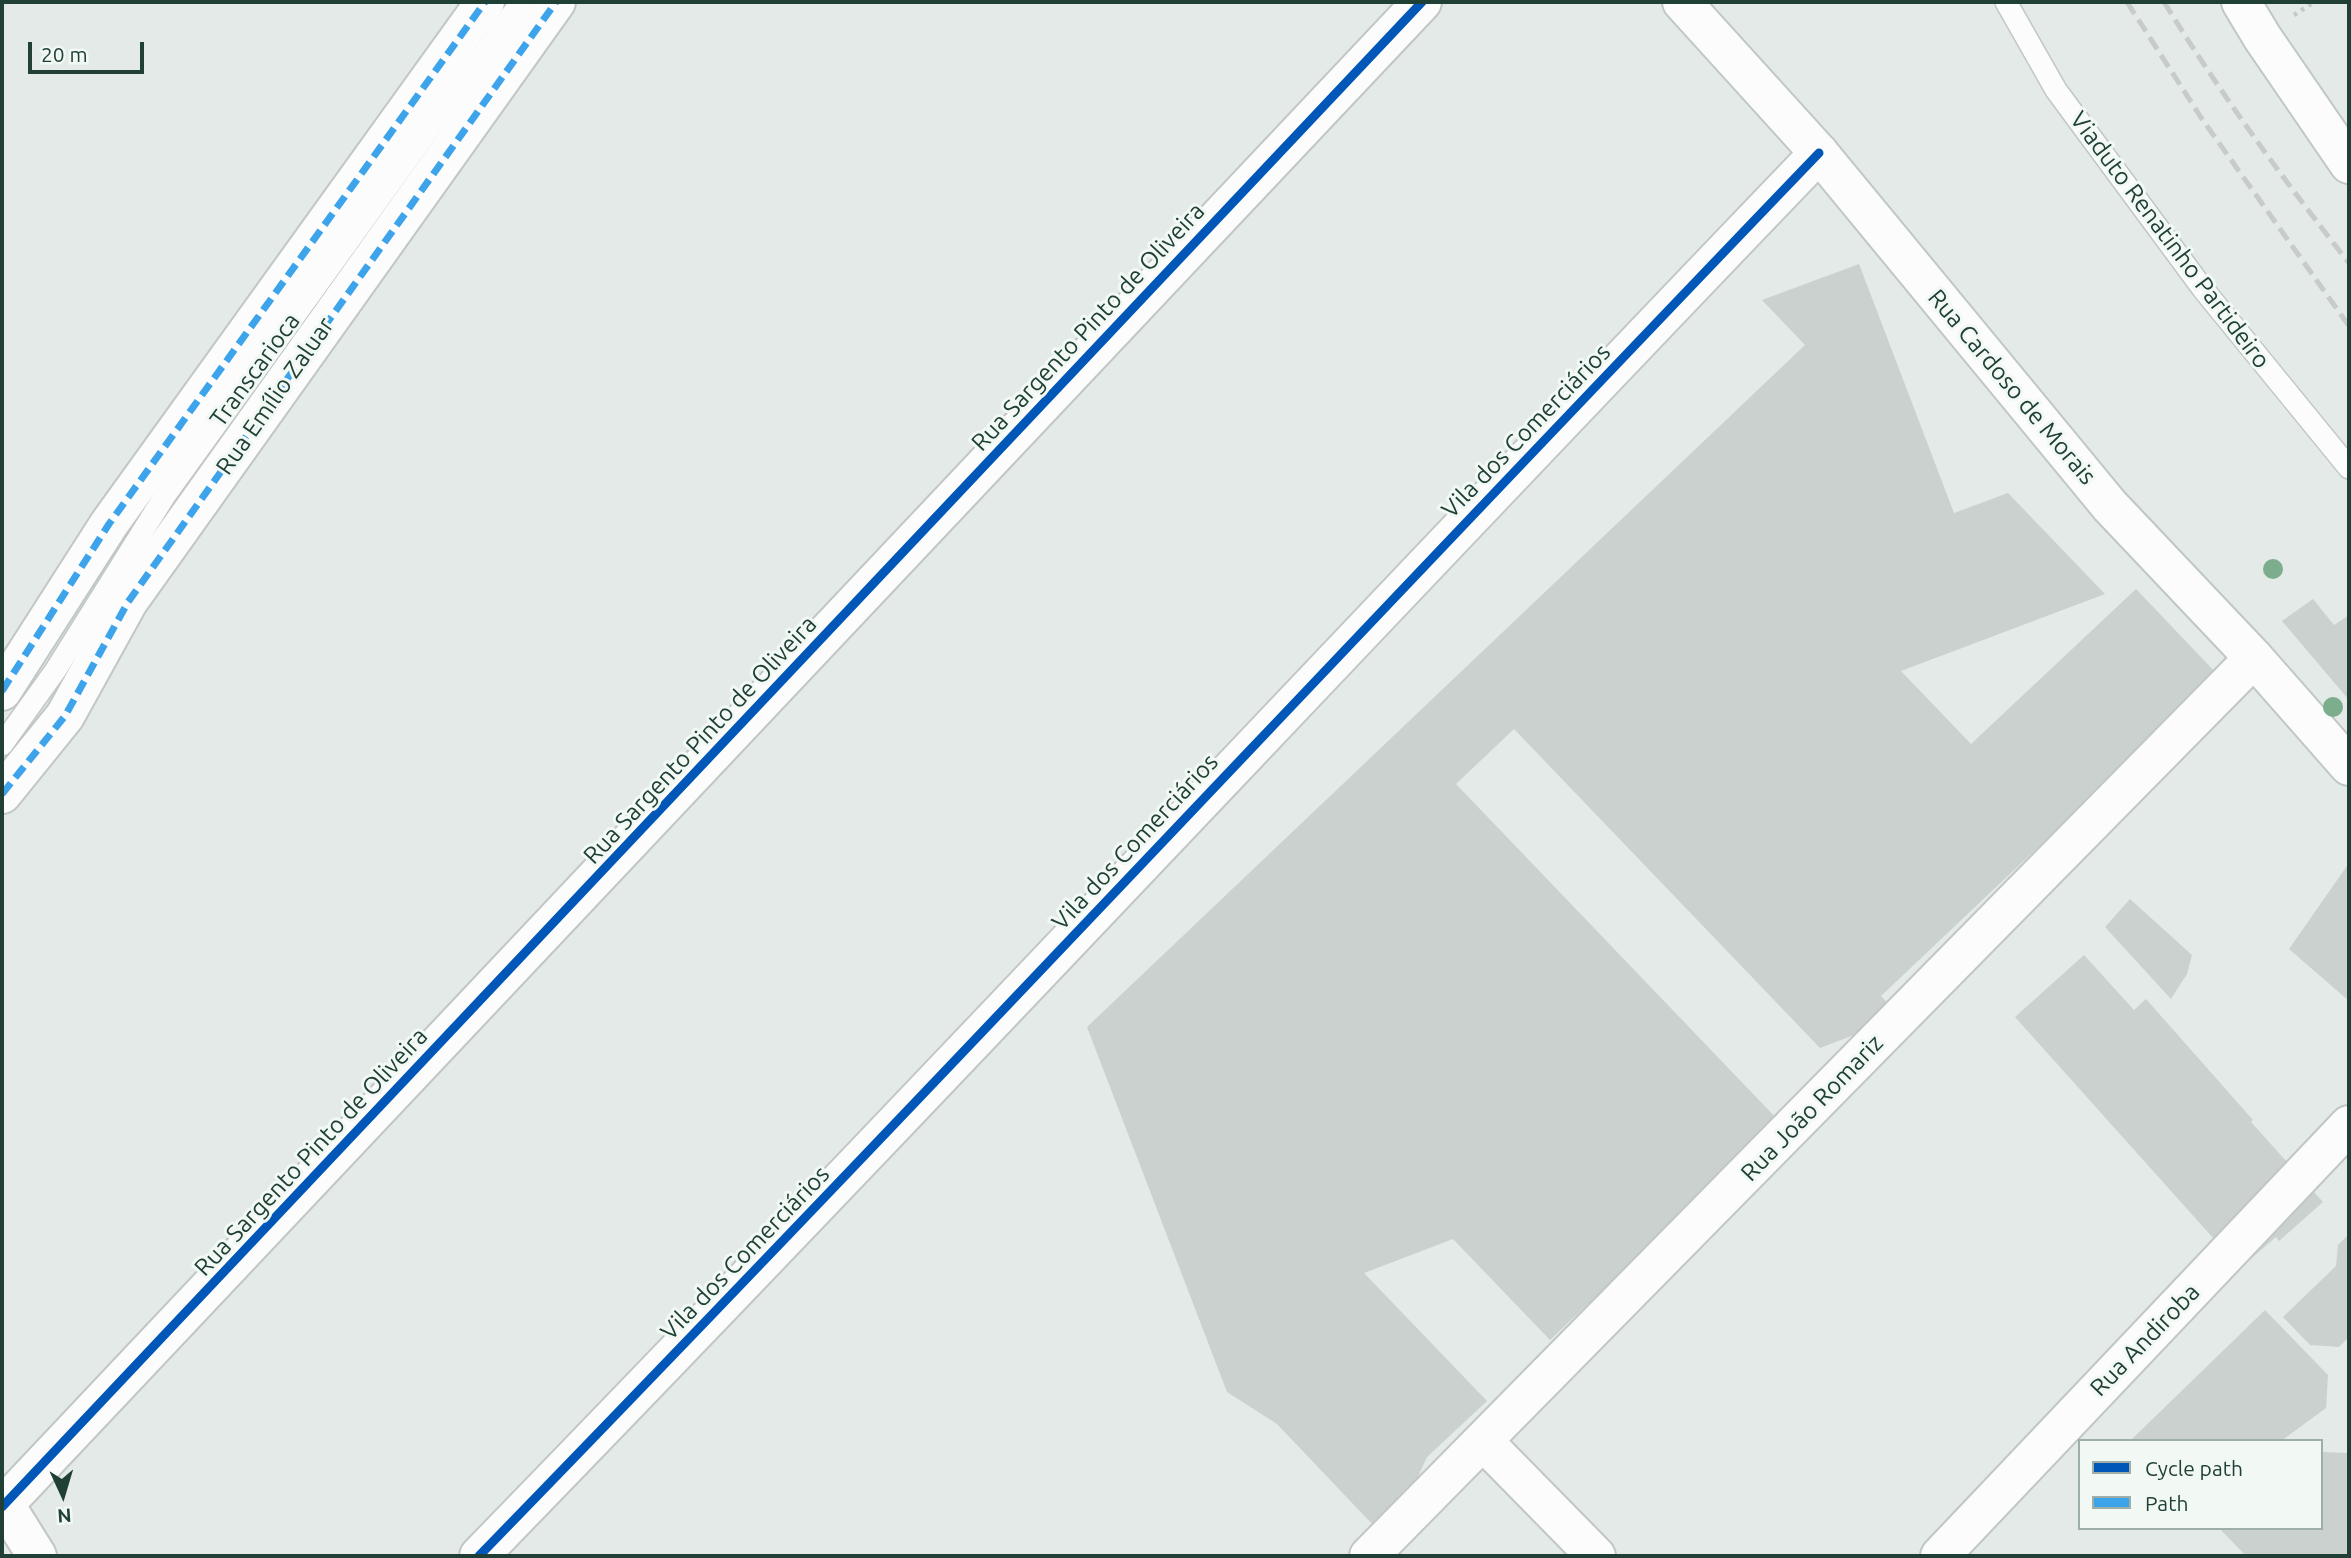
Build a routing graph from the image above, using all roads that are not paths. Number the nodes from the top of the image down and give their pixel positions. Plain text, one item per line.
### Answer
1 (485, 2) edge
2 (520, 2) edge
3 (556, 2) edge
4 (1422, 2) edge
5 (1682, 2) edge
6 (2006, 2) edge
7 (2241, 2) edge
8 (1819, 153) junction
9 (2349, 164) edge
10 (2349, 468) edge
11 (2254, 658) junction
12 (2, 691) edge
13 (2, 746) edge
14 (2349, 766) edge
15 (2, 794) edge
16 (2349, 1125) edge
17 (1483, 1443) junction
18 (3, 1506) edge
19 (37, 1556) edge
20 (480, 1556) edge
21 (1369, 1556) edge
22 (1596, 1556) edge
23 (1940, 1556) edge

1 - 12 street
2 - 13 lane, Transcarioca
3 - 15 street, Rua Emílio Zaluar
4 - 18 street, Rua Sargento Pinto de Oliveira
5 - 8 street, Rua Cardoso de Morais
6 - 10 lane, Viaduto Renatinho Partideiro
7 - 9 street
8 - 11 street, Rua Cardoso de Morais
8 - 20 street, Vila dos Comerciários
11 - 14 street, Rua Cardoso de Morais
11 - 17 street, Rua João Romariz
16 - 23 street, Rua Andiroba
17 - 21 street, Rua João Romariz
17 - 22 street
18 - 19 street

